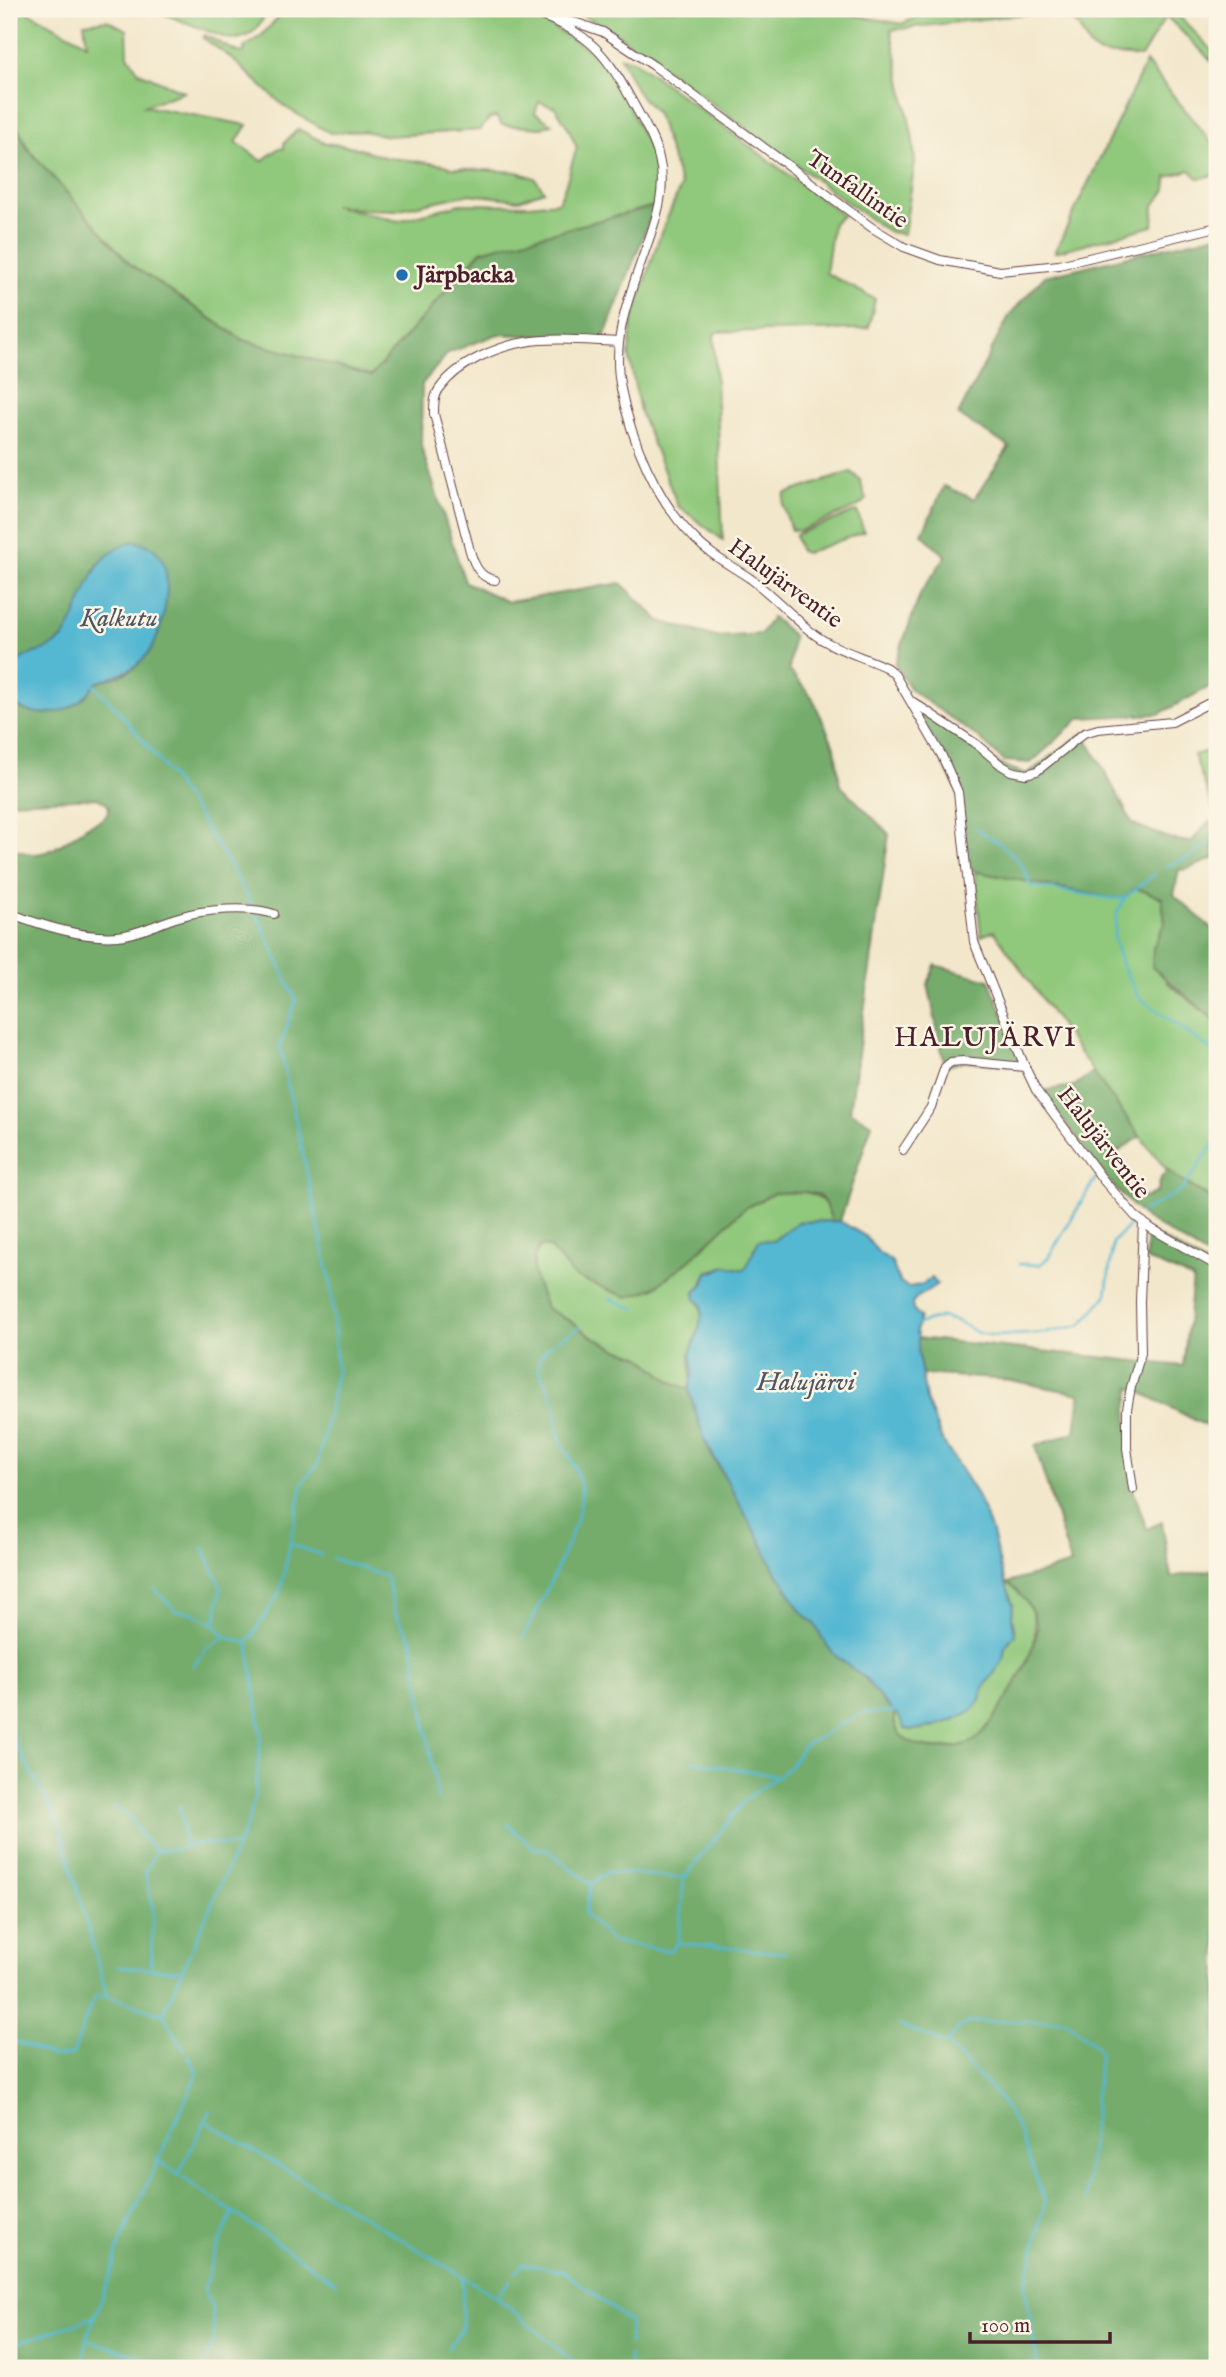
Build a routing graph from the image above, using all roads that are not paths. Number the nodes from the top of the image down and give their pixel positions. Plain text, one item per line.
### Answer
1 (523, 9) edge
2 (553, 20) junction
3 (1217, 227) edge
4 (618, 342) junction
5 (495, 580) dead end
6 (1217, 699) edge
7 (910, 700) junction
8 (9, 913) edge
9 (274, 914) dead end
10 (1025, 1067) junction
11 (903, 1150) dead end
12 (1143, 1222) junction
13 (1217, 1266) edge
14 (1133, 1489) dead end

1 - 2 street, Halujärventie
2 - 3 street, Tunfallintie
2 - 4 street, Halujärventie
4 - 5 street
4 - 7 street, Halujärventie
6 - 7 street
7 - 10 street, Halujärventie
8 - 9 street
10 - 11 street
10 - 12 street, Halujärventie
12 - 13 street, Halujärventie
12 - 14 street

